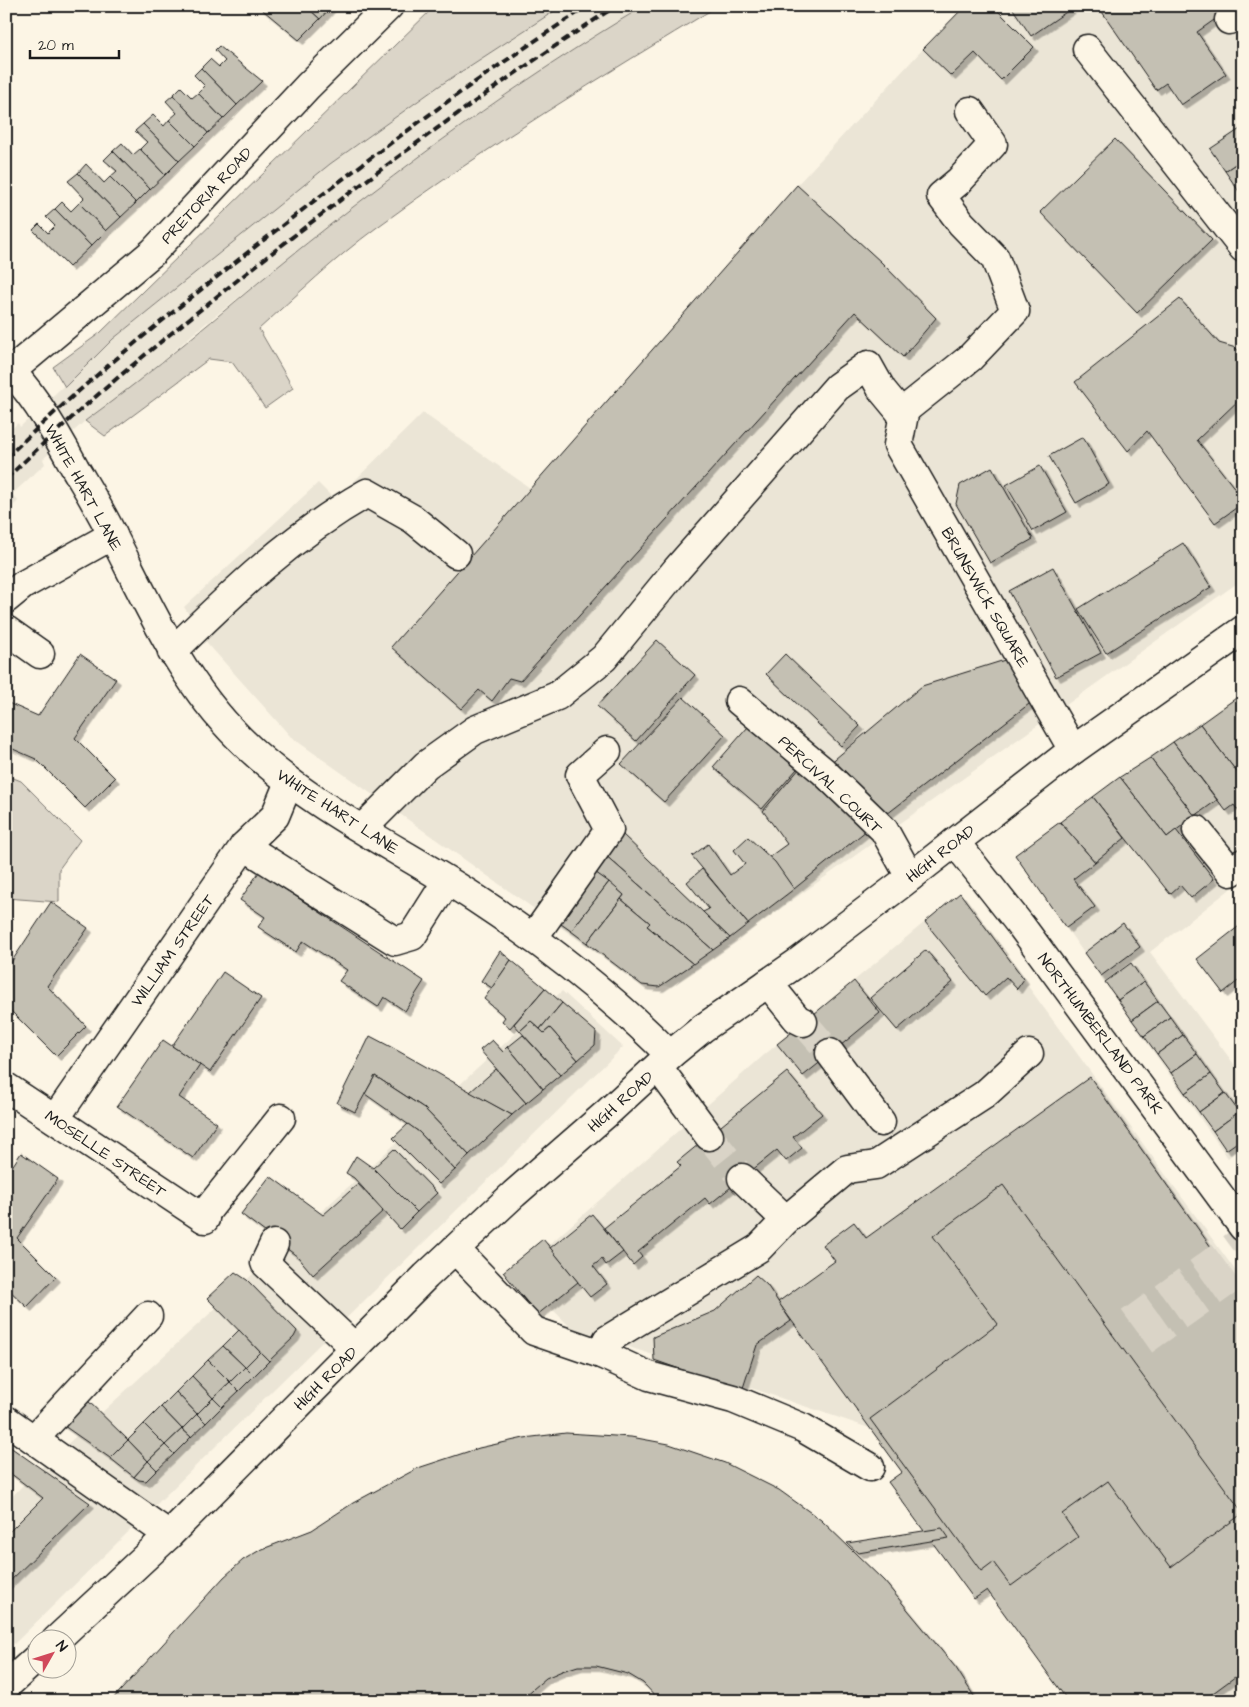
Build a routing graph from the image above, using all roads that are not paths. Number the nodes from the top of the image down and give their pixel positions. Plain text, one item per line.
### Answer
1 (389, 6) edge
2 (1087, 49) dead end
3 (970, 111) dead end
4 (1243, 248) edge
5 (9, 369) edge
6 (905, 409) junction
7 (113, 535) junction
8 (456, 554) dead end
9 (6, 600) edge
10 (6, 630) edge
11 (1243, 630) edge
12 (172, 652) junction
13 (40, 654) dead end
14 (739, 701) dead end
15 (1073, 750) junction
16 (607, 751) dead end
17 (289, 782) junction
18 (362, 828) junction
19 (1197, 830) dead end
20 (955, 842) junction
21 (244, 846) junction
22 (1243, 863) edge
23 (910, 877) junction
24 (447, 881) junction
25 (533, 938) junction
26 (768, 983) junction
27 (803, 1022) tunnel mouth
28 (830, 1054) tunnel mouth
29 (1029, 1054) dead end
30 (664, 1061) junction
31 (6, 1087) edge
32 (281, 1118) dead end
33 (55, 1119) junction
34 (881, 1122) dead end
35 (710, 1136) tunnel mouth
36 (742, 1178) tunnel mouth
37 (786, 1220) junction
38 (1243, 1227) edge
39 (455, 1249) junction
40 (269, 1253) dead end
41 (148, 1316) dead end
42 (355, 1348) junction
43 (601, 1354) junction
44 (6, 1420) edge
45 (34, 1439) junction
46 (870, 1467) dead end
47 (169, 1535) junction
48 (67, 1630) edge
49 (28, 1666) edge
50 (6, 1686) edge

1 - 5 street, PRETORIA ROAD
2 - 4 street
3 - 6 street
5 - 7 street, WHITE HART LANE
6 - 15 street, BRUNSWICK SQUARE
6 - 18 street
7 - 9 street
7 - 12 street, WHITE HART LANE
8 - 12 street
10 - 13 street
11 - 15 street, HIGH ROAD
12 - 17 street, WHITE HART LANE
14 - 23 street, PERCIVAL COURT
15 - 20 street, HIGH ROAD
16 - 25 street
17 - 18 street, WHITE HART LANE
17 - 21 street, WILLIAM STREET
18 - 24 street, WHITE HART LANE
19 - 22 street
20 - 23 street, HIGH ROAD
20 - 38 street, NORTHUMBERLAND PARK
21 - 24 street
21 - 33 street, WILLIAM STREET
23 - 26 street, HIGH ROAD
24 - 25 street, WHITE HART LANE
25 - 30 street, WHITE HART LANE
26 - 27 street
26 - 30 street, HIGH ROAD
28 - 34 street
29 - 37 street
30 - 35 street, WHITE HART LANE
30 - 39 street, HIGH ROAD
31 - 33 street, MOSELLE STREET
32 - 33 street, MOSELLE STREET
36 - 37 street
37 - 43 street
39 - 42 street, HIGH ROAD
39 - 43 street
40 - 42 street
41 - 45 street
42 - 47 street, HIGH ROAD
43 - 46 street
44 - 45 street
45 - 47 street
47 - 48 street, HIGH ROAD
49 - 50 street

